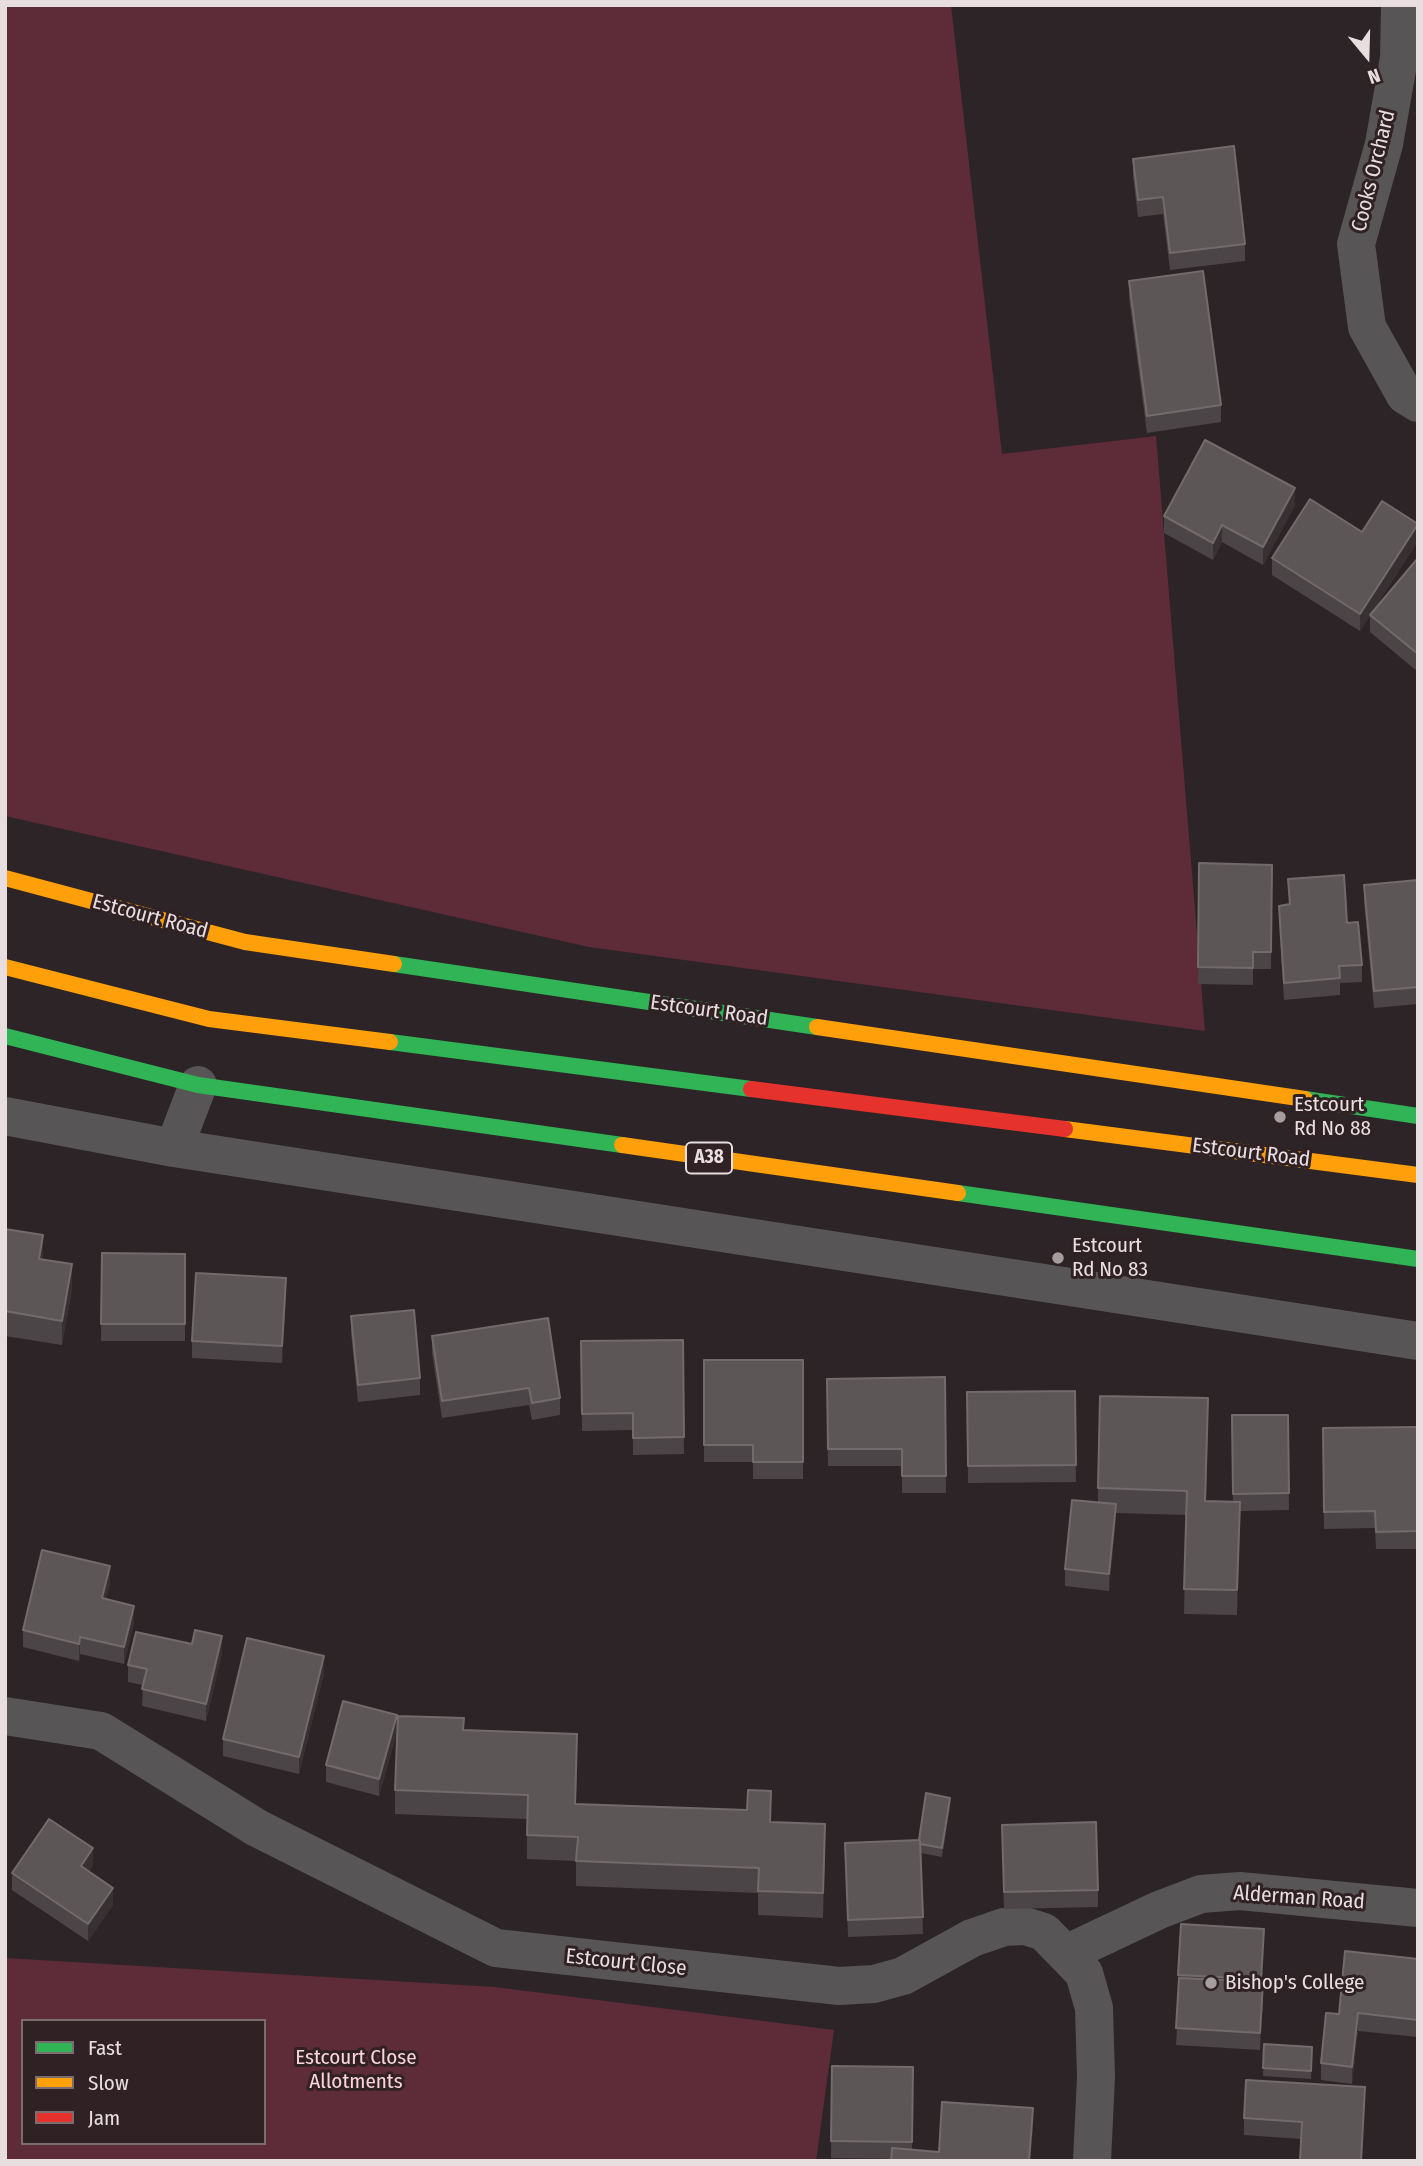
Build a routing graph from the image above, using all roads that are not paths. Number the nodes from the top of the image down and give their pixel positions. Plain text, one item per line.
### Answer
1 (1400, 5) edge
2 (1418, 403) edge
3 (5, 878) edge
4 (5, 967) edge
5 (5, 1036) edge
6 (198, 1085) junction
7 (5, 1116) edge
8 (1418, 1116) edge
9 (174, 1147) junction
10 (1418, 1175) edge
11 (1418, 1259) edge
12 (1418, 1341) edge
13 (5, 1716) edge
14 (1418, 1908) edge
15 (1068, 1953) junction
16 (1092, 2161) edge

1 - 2 street, Cooks Orchard
3 - 8 main road, Estcourt Road
4 - 10 main road, Estcourt Road
5 - 6 main road, A38
6 - 9 street
6 - 11 main road, A38
7 - 9 street
9 - 12 street
13 - 15 street, Estcourt Close
14 - 15 street, Alderman Road
15 - 16 street, Estcourt Close

